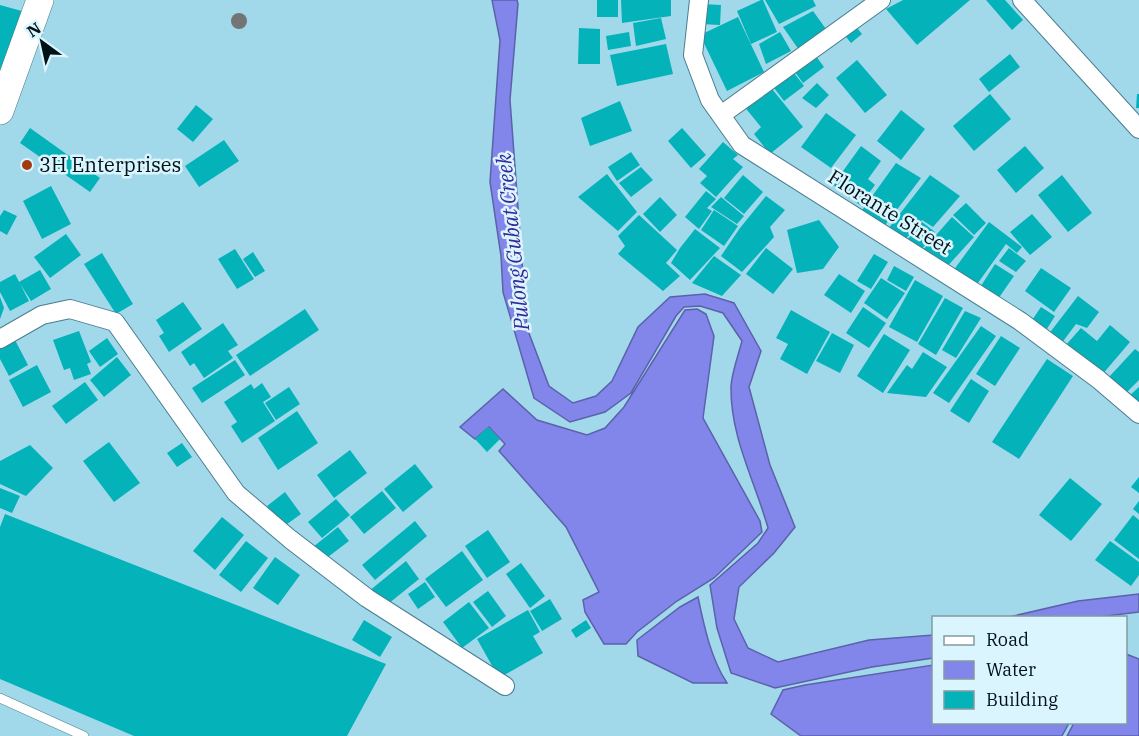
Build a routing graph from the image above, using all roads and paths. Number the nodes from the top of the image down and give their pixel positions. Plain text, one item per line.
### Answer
1 (40, 0) edge
2 (699, 0) edge
3 (881, 0) edge
4 (1022, 0) edge
5 (0, 111) edge
6 (721, 115) junction
7 (1139, 129) edge
8 (0, 339) edge
9 (1139, 414) edge
10 (506, 686) dead end
11 (0, 698) edge
12 (84, 736) edge

1 - 5 main road
2 - 6 street, Florante Street
3 - 6 street
4 - 7 street
6 - 9 street, Florante Street
8 - 10 street
11 - 12 lane

